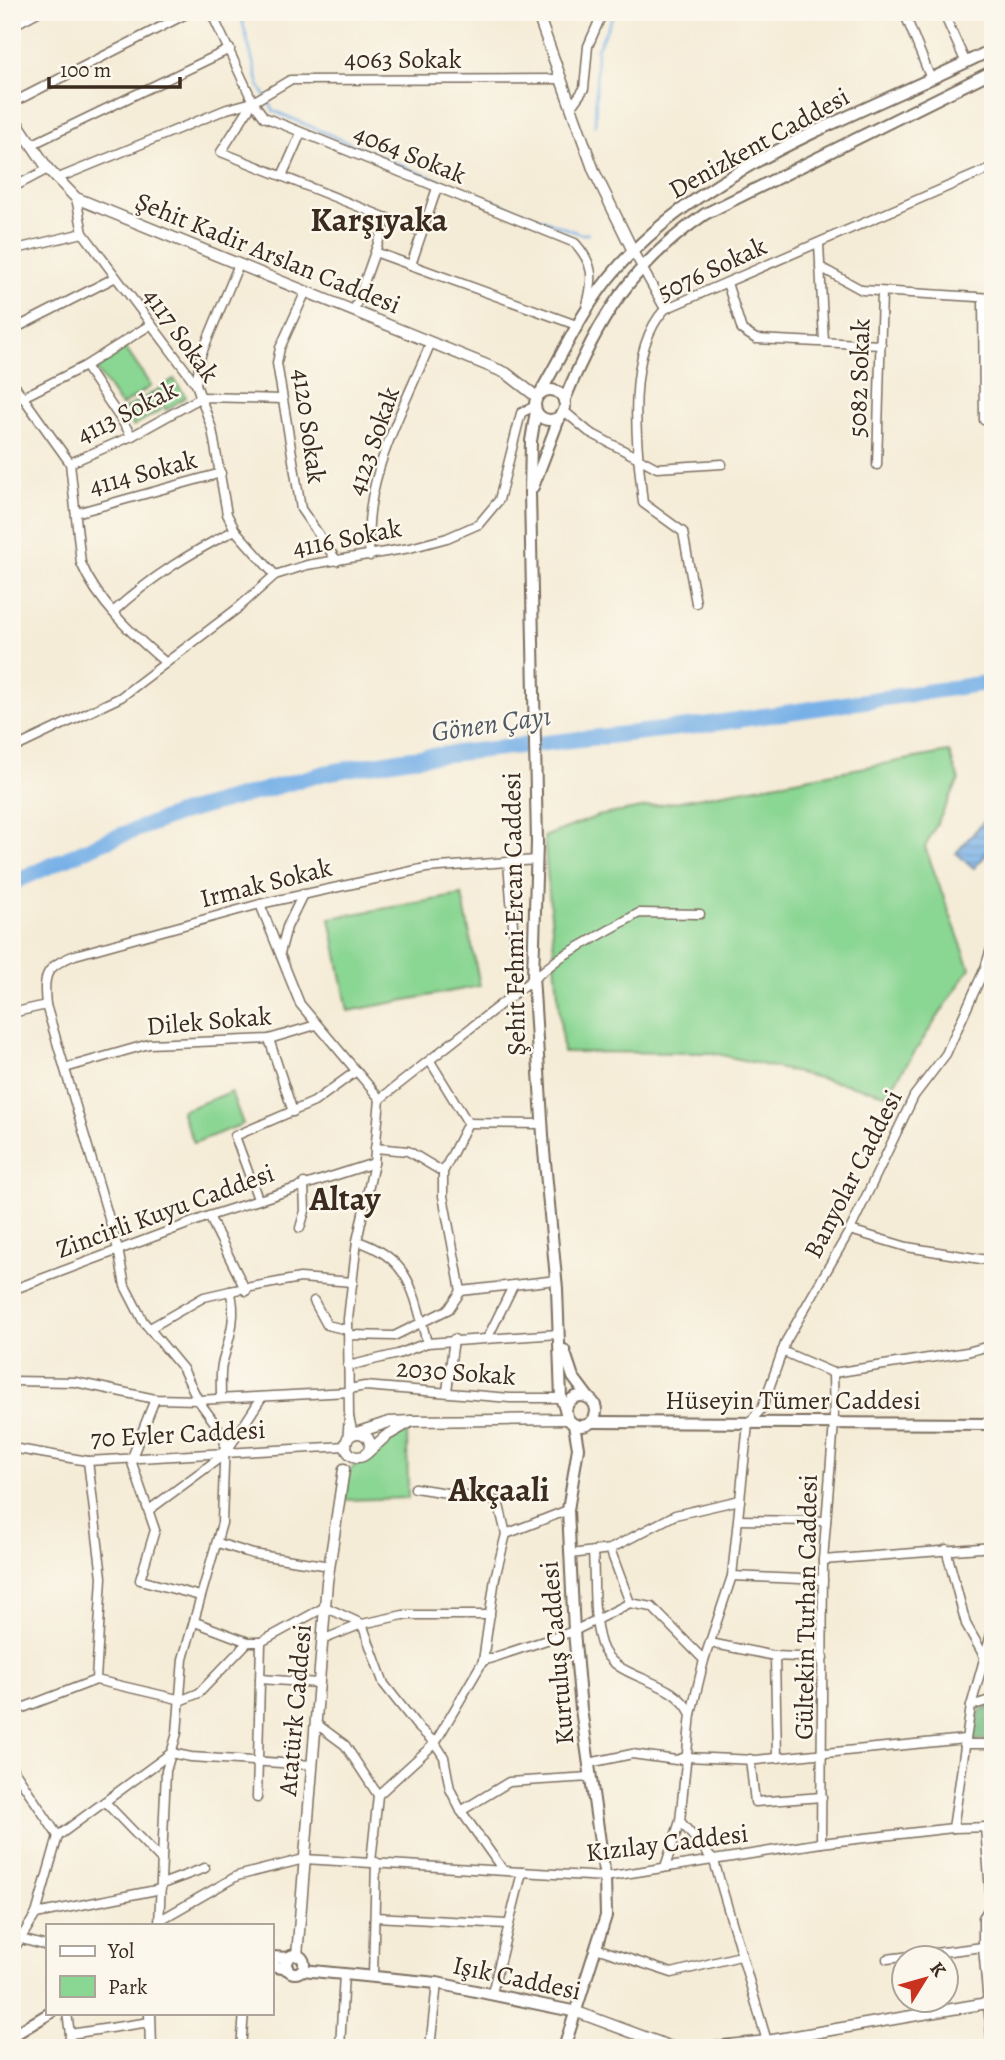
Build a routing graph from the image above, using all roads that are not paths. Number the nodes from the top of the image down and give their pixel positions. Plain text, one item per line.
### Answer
1 (190, 12) edge
2 (211, 12) edge
3 (537, 12) edge
4 (603, 12) edge
5 (904, 12) edge
6 (943, 12) edge
7 (33, 13) edge
8 (12, 26) edge
9 (230, 49) junction
10 (993, 49) edge
11 (966, 63) junction
12 (993, 71) edge
13 (559, 79) junction
14 (931, 79) junction
15 (261, 98) junction
16 (12, 103) edge
17 (571, 107) junction
18 (12, 115) edge
19 (301, 133) junction
20 (33, 144) junction
21 (993, 167) edge
22 (48, 169) junction
23 (282, 176) junction
24 (56, 179) junction
25 (12, 188) edge
26 (437, 188) junction
27 (76, 198) junction
28 (387, 218) junction
29 (422, 232) junction
30 (83, 233) junction
31 (819, 244) junction
32 (12, 250) edge
33 (375, 251) junction
34 (634, 251) junction
35 (239, 264) junction
36 (411, 265) junction
37 (641, 266) junction
38 (820, 267) junction
39 (114, 278) junction
40 (727, 283) junction
41 (306, 292) junction
42 (883, 292) junction
43 (993, 298) edge
44 (983, 299) junction
45 (665, 309) junction
46 (354, 311) junction
47 (581, 321) junction
48 (150, 325) junction
49 (12, 330) edge
50 (431, 342) junction
51 (824, 342) junction
52 (881, 345) junction
53 (85, 366) junction
54 (12, 382) edge
55 (196, 384) junction
56 (23, 397) junction
57 (202, 397) junction
58 (282, 399) junction
59 (537, 402) junction
60 (562, 409) junction
61 (984, 420) dead end
62 (132, 436) junction
63 (638, 460) junction
64 (70, 463) junction
65 (722, 464) dead end
66 (877, 465) dead end
67 (221, 473) junction
68 (530, 493) junction
69 (76, 513) junction
70 (235, 530) junction
71 (370, 556) junction
72 (337, 561) junction
73 (275, 575) junction
74 (696, 603) dead end
75 (113, 612) junction
76 (166, 663) junction
77 (12, 749) edge
78 (536, 860) junction
79 (508, 862) junction
80 (303, 894) junction
81 (260, 904) junction
82 (700, 914) dead end
83 (993, 942) edge
84 (280, 954) junction
85 (989, 969) edge
86 (533, 976) junction
87 (518, 989) junction
88 (46, 1005) junction
89 (12, 1013) edge
90 (316, 1025) junction
91 (269, 1040) junction
92 (430, 1061) junction
93 (65, 1068) junction
94 (355, 1072) junction
95 (380, 1099) junction
96 (293, 1112) junction
97 (468, 1123) junction
98 (542, 1124) junction
99 (375, 1148) junction
100 (374, 1163) junction
101 (443, 1172) junction
102 (304, 1183) junction
103 (258, 1199) junction
104 (209, 1216) junction
105 (300, 1228) dead end
106 (850, 1230) junction
107 (357, 1241) junction
108 (118, 1249) junction
109 (993, 1261) edge
110 (556, 1280) junction
111 (353, 1282) junction
112 (513, 1286) junction
113 (12, 1290) edge
114 (230, 1291) junction
115 (246, 1291) junction
116 (461, 1291) junction
117 (314, 1301) dead end
118 (421, 1322) junction
119 (150, 1328) junction
120 (349, 1332) junction
121 (559, 1334) junction
122 (488, 1337) junction
123 (454, 1339) junction
124 (427, 1343) junction
125 (993, 1345) edge
126 (782, 1351) junction
127 (348, 1366) junction
128 (833, 1373) junction
129 (12, 1381) edge
130 (348, 1390) junction
131 (447, 1391) junction
132 (262, 1397) junction
133 (221, 1398) junction
134 (561, 1398) junction
135 (155, 1399) junction
136 (198, 1400) junction
137 (593, 1403) junction
138 (569, 1419) junction
139 (412, 1421) junction
140 (593, 1422) junction
141 (628, 1423) junction
142 (834, 1423) junction
143 (748, 1424) junction
144 (993, 1424) edge
145 (350, 1441) junction
146 (12, 1448) edge
147 (225, 1454) junction
148 (364, 1455) junction
149 (131, 1460) junction
150 (88, 1461) junction
151 (344, 1469) junction
152 (415, 1488) dead end
153 (740, 1500) junction
154 (149, 1510) junction
155 (568, 1510) junction
156 (739, 1520) junction
157 (826, 1521) junction
158 (506, 1534) junction
159 (218, 1543) junction
160 (993, 1547) edge
161 (610, 1549) junction
162 (946, 1549) junction
163 (593, 1552) junction
164 (571, 1553) junction
165 (823, 1560) junction
166 (330, 1566) junction
167 (732, 1576) junction
168 (823, 1580) junction
169 (201, 1596) junction
170 (630, 1603) junction
171 (325, 1606) junction
172 (490, 1615) junction
173 (597, 1617) junction
174 (195, 1622) junction
175 (362, 1624) junction
176 (993, 1627) edge
177 (574, 1631) junction
178 (322, 1640) junction
179 (248, 1642) junction
180 (261, 1642) junction
181 (710, 1643) junction
182 (775, 1656) junction
183 (984, 1656) junction
184 (823, 1658) junction
185 (704, 1660) junction
186 (482, 1661) junction
187 (260, 1679) junction
188 (96, 1680) junction
189 (318, 1683) junction
190 (993, 1699) edge
191 (182, 1700) junction
192 (971, 1706) junction
193 (12, 1712) edge
194 (691, 1714) junction
195 (318, 1725) junction
196 (965, 1741) junction
197 (435, 1743) junction
198 (993, 1744) edge
199 (171, 1753) junction
200 (823, 1754) junction
201 (686, 1757) junction
202 (777, 1758) junction
203 (750, 1759) junction
204 (258, 1760) junction
205 (589, 1763) junction
206 (312, 1765) junction
207 (13, 1772) edge
208 (590, 1777) junction
209 (378, 1795) junction
210 (822, 1797) junction
211 (257, 1798) dead end
212 (105, 1802) junction
213 (460, 1811) junction
214 (680, 1821) junction
215 (989, 1827) edge
216 (953, 1828) junction
217 (58, 1836) junction
218 (821, 1843) junction
219 (304, 1859) junction
220 (161, 1860) junction
221 (714, 1861) junction
222 (373, 1862) junction
223 (665, 1867) junction
224 (205, 1868) dead end
225 (503, 1870) junction
226 (522, 1872) junction
227 (605, 1877) junction
228 (162, 1886) junction
229 (992, 1905) edge
230 (36, 1914) junction
231 (374, 1917) junction
232 (161, 1922) edge
233 (507, 1924) junction
234 (21, 1939) junction
235 (46, 1946) edge
236 (983, 1947) junction
237 (596, 1948) junction
238 (12, 1952) edge
239 (740, 1956) junction
240 (273, 1957) edge
241 (887, 1959) dead end
242 (295, 1962) junction
243 (273, 1966) edge
244 (344, 1973) junction
245 (373, 1976) junction
246 (437, 1983) junction
247 (492, 1993) junction
248 (990, 2002) edge
249 (577, 2012) junction
250 (48, 2014) edge
251 (67, 2014) edge
252 (244, 2014) edge
253 (150, 2017) edge
254 (71, 2034) junction
255 (12, 2036) edge
256 (768, 2044) edge
257 (69, 2048) edge
258 (151, 2048) edge
259 (241, 2048) edge
260 (340, 2048) edge
261 (430, 2048) edge
262 (564, 2048) edge
263 (674, 2048) edge
264 (700, 2048) edge
265 (992, 2048) edge

1 - 16 street
2 - 9 street, 4064 Sokak
3 - 13 street
4 - 17 street
5 - 14 street
6 - 11 street
7 - 8 street
9 - 15 street, 4064 Sokak
9 - 20 street
10 - 11 main road, Denizkent Caddesi
11 - 14 main road, Denizkent Caddesi
12 - 37 main road, Denizkent Caddesi
13 - 15 street, 4063 Sokak
13 - 17 street
14 - 34 main road, Denizkent Caddesi
15 - 19 street, 4064 Sokak
15 - 23 street
15 - 24 street, 4063 Sokak
17 - 34 street
18 - 20 street, Şehit Kadir Arslan Caddesi
19 - 23 street
19 - 26 street, 4064 Sokak
20 - 22 street, Şehit Kadir Arslan Caddesi
21 - 31 street, 5076 Sokak
22 - 24 street, Şehit Kadir Arslan Caddesi
22 - 25 street
23 - 28 street
24 - 27 street, Şehit Kadir Arslan Caddesi
26 - 29 street
26 - 47 street, 4064 Sokak
27 - 30 street, 4117 Sokak
27 - 35 street, Şehit Kadir Arslan Caddesi
28 - 29 street
28 - 33 street
29 - 36 street
30 - 32 street
30 - 39 street, 4117 Sokak
31 - 38 street
31 - 40 street, 5076 Sokak
33 - 36 street
33 - 46 street
34 - 37 street
34 - 47 main road, Denizkent Caddesi
35 - 41 street, Şehit Kadir Arslan Caddesi
35 - 55 street
36 - 47 street
37 - 45 street
37 - 60 main road, Denizkent Caddesi
38 - 42 street
38 - 51 street
39 - 48 street, 4117 Sokak
39 - 49 street
40 - 45 street, 5076 Sokak
40 - 51 street
41 - 46 street, Şehit Kadir Arslan Caddesi
41 - 58 street, 4120 Sokak
42 - 44 street
42 - 52 street, 5082 Sokak
43 - 44 street
44 - 61 street
45 - 63 street, 5076 Sokak
46 - 50 street, Şehit Kadir Arslan Caddesi
47 - 59 main road, Denizkent Caddesi
48 - 53 street
48 - 55 street, 4117 Sokak
50 - 59 street, Şehit Kadir Arslan Caddesi
50 - 71 street, 4123 Sokak
51 - 52 street
52 - 66 street, 5082 Sokak
53 - 56 street
53 - 62 street
54 - 56 street
55 - 57 street, 4117 Sokak
56 - 64 street
57 - 58 street
57 - 62 street, 4113 Sokak
57 - 67 street, 4117 Sokak
58 - 72 street, 4120 Sokak
59 - 60 main road
59 - 60 main road
59 - 68 main road, Şehit Fehmi Ercan Caddesi
59 - 71 street, 4116 Sokak
60 - 63 street
60 - 68 main road, Şehit Fehmi Ercan Caddesi
62 - 64 street, 4113 Sokak
63 - 65 street
63 - 74 street, 5076 Sokak
64 - 69 street
67 - 69 street, 4114 Sokak
67 - 70 street, 4117 Sokak
68 - 78 main road, Şehit Fehmi Ercan Caddesi
69 - 75 street
70 - 73 street, 4117 Sokak
70 - 75 street
71 - 72 street, 4116 Sokak
72 - 73 street, 4116 Sokak
73 - 76 street, 4116 Sokak
75 - 76 street
76 - 77 street, 4116 Sokak
78 - 79 street, Irmak Sokak
78 - 86 main road, Şehit Fehmi Ercan Caddesi
79 - 80 street, Irmak Sokak
79 - 87 street
80 - 81 street, Irmak Sokak
80 - 84 street
81 - 84 street
81 - 88 street, Irmak Sokak
82 - 86 street
83 - 85 street, Banyolar Caddesi
84 - 90 street
85 - 106 street, Banyolar Caddesi
86 - 87 street
86 - 98 main road, Şehit Fehmi Ercan Caddesi
87 - 92 street
88 - 89 street
88 - 93 street, Irmak Sokak
90 - 91 street, Dilek Sokak
90 - 94 street
91 - 93 street, Dilek Sokak
91 - 96 street
92 - 95 street
92 - 97 street
93 - 108 street, Irmak Sokak
94 - 95 street
94 - 96 street
95 - 99 street
96 - 103 street
97 - 98 street
97 - 101 street
98 - 110 main road, Şehit Fehmi Ercan Caddesi
99 - 100 street
99 - 101 street
100 - 102 street, Zincirli Kuyu Caddesi
100 - 107 street
101 - 116 street
102 - 103 street, Zincirli Kuyu Caddesi
102 - 105 street
103 - 104 street, Zincirli Kuyu Caddesi
104 - 108 street, Zincirli Kuyu Caddesi
104 - 115 street
106 - 109 street
106 - 126 street, Banyolar Caddesi
107 - 111 street
107 - 118 street
108 - 113 street, Zincirli Kuyu Caddesi
108 - 119 street, Irmak Sokak
110 - 112 street
110 - 121 main road, Şehit Fehmi Ercan Caddesi
111 - 115 street
111 - 120 street
112 - 116 street
112 - 122 street
114 - 115 street
114 - 119 street
114 - 133 street
116 - 118 street
117 - 120 street
118 - 120 street
118 - 124 street
119 - 136 street, Irmak Sokak
120 - 127 street
121 - 122 street
121 - 134 main road, Şehit Fehmi Ercan Caddesi
121 - 137 main road, Şehit Fehmi Ercan Caddesi
122 - 123 street
123 - 124 street
123 - 131 street
124 - 127 street
125 - 128 street
126 - 128 street
126 - 143 street, Banyolar Caddesi
127 - 130 street
128 - 142 street, Gültekin Turhan Caddesi
129 - 135 street, 2030 Sokak
130 - 131 street, 2030 Sokak
130 - 132 street, 2030 Sokak
130 - 145 street
131 - 134 street, 2030 Sokak
132 - 133 street, 2030 Sokak
132 - 147 street
133 - 136 street, 2030 Sokak
134 - 138 main road, Şehit Fehmi Ercan Caddesi
135 - 136 street, 2030 Sokak
135 - 149 street
136 - 147 street, Irmak Sokak
137 - 138 main road
137 - 140 main road
137 - 141 main road, Şehit Fehmi Ercan Caddesi
138 - 139 street
138 - 140 main road
138 - 155 main road, Kurtuluş Caddesi
139 - 145 street
139 - 148 street
140 - 141 main road, Hüseyin Tümer Caddesi
141 - 143 main road, Hüseyin Tümer Caddesi
142 - 143 main road, Hüseyin Tümer Caddesi
142 - 144 main road, Hüseyin Tümer Caddesi
142 - 157 street, Gültekin Turhan Caddesi
143 - 153 street
145 - 147 street, 70 Evler Caddesi
145 - 148 street
145 - 148 street
145 - 151 street, Atatürk Caddesi
146 - 150 street, 70 Evler Caddesi
147 - 149 street, 70 Evler Caddesi
147 - 154 street
147 - 159 street
148 - 151 street
149 - 150 street, 70 Evler Caddesi
149 - 154 street
150 - 188 street
151 - 166 street, Atatürk Caddesi
152 - 158 street
153 - 156 street
153 - 161 street
154 - 169 street
155 - 158 street
155 - 164 main road, Kurtuluş Caddesi
156 - 157 street
156 - 167 street
157 - 165 street, Gültekin Turhan Caddesi
158 - 172 street
159 - 166 street
159 - 169 street
160 - 162 street
161 - 163 street
161 - 170 street
162 - 165 street
162 - 183 street
163 - 164 street
163 - 173 street
164 - 177 main road, Kurtuluş Caddesi
165 - 168 street, Gültekin Turhan Caddesi
166 - 171 street, Atatürk Caddesi
167 - 168 street
167 - 181 street
168 - 184 street, Gültekin Turhan Caddesi
169 - 174 street
170 - 173 street
170 - 185 street
171 - 175 street
171 - 178 street, Atatürk Caddesi
171 - 180 street
172 - 175 street
172 - 186 street
173 - 177 street
173 - 194 street
174 - 179 street
174 - 191 street
175 - 178 street
175 - 197 street
176 - 183 street
177 - 186 street
177 - 205 main road, Kurtuluş Caddesi
178 - 189 street, Atatürk Caddesi
179 - 180 street
179 - 191 street
180 - 187 street
181 - 182 street
181 - 185 street
182 - 184 street
182 - 202 street
183 - 192 street
184 - 200 street, Gültekin Turhan Caddesi
185 - 194 street
186 - 197 street
187 - 189 street
187 - 204 street
188 - 191 street
188 - 193 street
189 - 195 street, Atatürk Caddesi
190 - 192 street
191 - 199 street
192 - 196 street
194 - 201 street
195 - 206 street, Atatürk Caddesi
195 - 209 street
196 - 198 street
196 - 200 street
196 - 216 street
197 - 209 street
197 - 213 street
199 - 204 street
199 - 212 street
199 - 220 street
200 - 202 street
200 - 210 street, Gültekin Turhan Caddesi
201 - 203 street
201 - 205 street
201 - 214 street
202 - 203 street
203 - 210 street
204 - 206 street
204 - 211 street
205 - 208 main road, Kurtuluş Caddesi
206 - 219 street, Atatürk Caddesi
207 - 217 street
208 - 213 street
208 - 227 main road, Kurtuluş Caddesi
209 - 222 street
210 - 218 street, Gültekin Turhan Caddesi
212 - 217 street
212 - 220 street
213 - 225 street
214 - 221 street
214 - 223 street
215 - 216 street, Kızılay Caddesi
215 - 229 street
216 - 218 street, Kızılay Caddesi
217 - 230 street
218 - 221 street, Kızılay Caddesi
219 - 222 street, Kızılay Caddesi
219 - 232 street, Kızılay Caddesi
219 - 242 street, Atatürk Caddesi
220 - 228 street
221 - 223 street, Kızılay Caddesi
221 - 239 street
222 - 225 street, Kızılay Caddesi
222 - 231 street
223 - 227 street, Kızılay Caddesi
224 - 228 street
225 - 226 street, Kızılay Caddesi
226 - 227 street, Kızılay Caddesi
226 - 233 street
227 - 237 main road, Kurtuluş Caddesi
228 - 230 street
228 - 232 street
229 - 236 street
230 - 234 street
231 - 233 street
231 - 245 street
233 - 247 street
234 - 235 street
234 - 238 street
236 - 241 street
236 - 248 street
237 - 239 street
237 - 249 main road, Kurtuluş Caddesi
239 - 256 street
240 - 242 main road, Işık Caddesi
242 - 243 main road, Işık Caddesi
242 - 244 main road, Işık Caddesi
244 - 245 main road, Işık Caddesi
244 - 260 street
245 - 246 main road, Işık Caddesi
246 - 247 main road, Işık Caddesi
246 - 261 street
247 - 249 main road, Işık Caddesi
248 - 256 street
248 - 265 street
249 - 262 main road, Kurtuluş Caddesi
249 - 263 street, Işık Caddesi
250 - 255 main road
251 - 254 street
252 - 259 street
253 - 254 street
253 - 258 street
254 - 257 street
256 - 264 street

